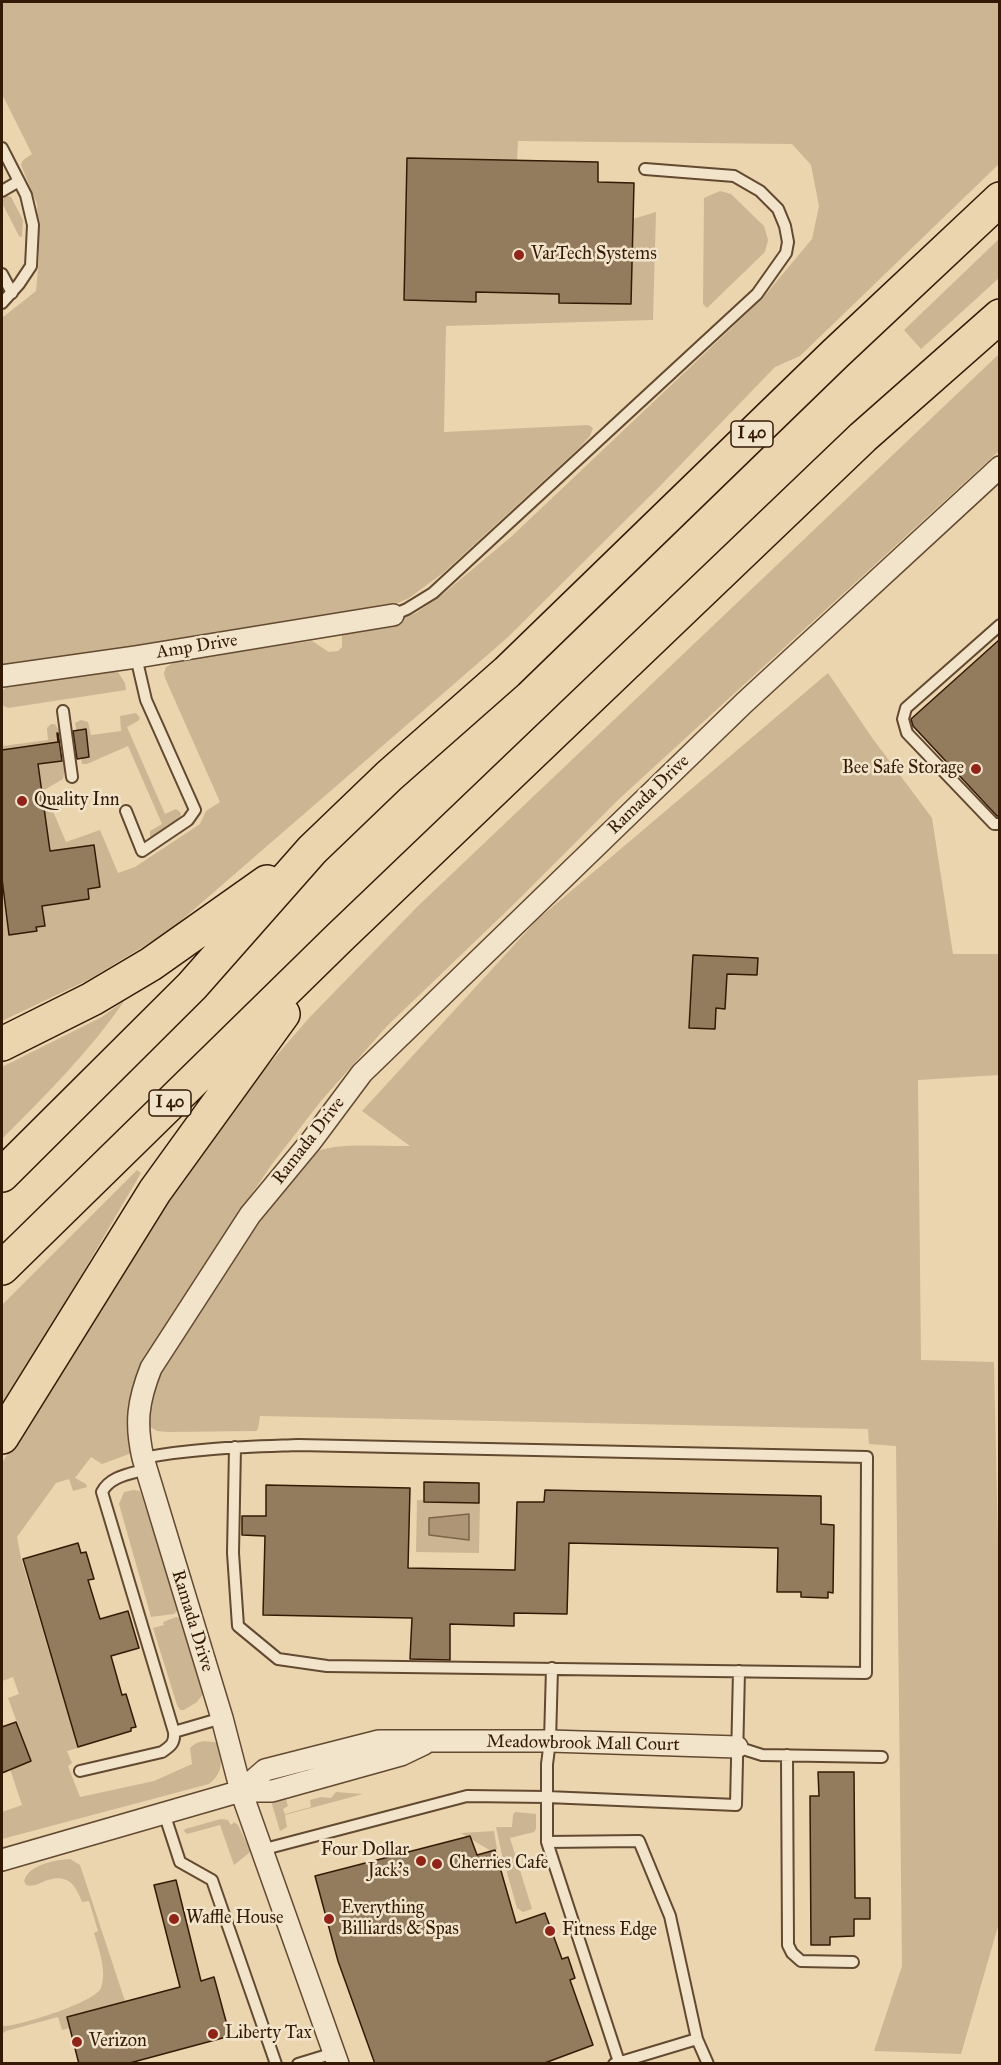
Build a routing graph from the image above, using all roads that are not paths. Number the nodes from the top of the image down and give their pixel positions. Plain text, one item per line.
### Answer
1 (2, 148) edge
2 (645, 170) dead end
3 (19, 181) junction
4 (2, 191) edge
5 (999, 199) edge
6 (2, 274) edge
7 (12, 293) junction
8 (2, 303) edge
9 (999, 316) edge
10 (999, 467) edge
11 (393, 615) joint
12 (999, 625) edge
13 (136, 657) junction
14 (2, 676) edge
15 (63, 711) dead end
16 (72, 777) dead end
17 (126, 811) dead end
18 (999, 824) edge
19 (312, 850) junction
20 (339, 938) junction
21 (2, 1044) edge
22 (2, 1175) edge
23 (2, 1268) edge
24 (2, 1437) edge
25 (235, 1447) junction
26 (145, 1463) junction
27 (552, 1668) junction
28 (739, 1671) junction
29 (222, 1718) junction
30 (174, 1732) junction
31 (550, 1741) junction
32 (737, 1747) junction
33 (787, 1755) junction
34 (882, 1757) dead end
35 (80, 1771) dead end
36 (241, 1791) junction
37 (547, 1797) junction
38 (165, 1813) junction
39 (547, 1842) junction
40 (261, 1850) junction
41 (2, 1860) edge
42 (853, 1962) dead end
43 (697, 2039) junction
44 (336, 2058) edge
45 (616, 2063) edge
46 (276, 2064) edge
47 (298, 2064) edge
48 (708, 2064) edge

1 - 3 lane
2 - 11 lane
3 - 4 lane
3 - 7 lane
5 - 19 highway, I 40
6 - 7 lane
7 - 8 lane
9 - 20 highway, I 40
10 - 26 street, Ramada Drive
11 - 13 street, Amp Drive
12 - 18 lane
13 - 14 street, Amp Drive
13 - 17 lane
15 - 16 lane
19 - 21 highway
19 - 22 highway, I 40
20 - 23 highway, I 40
20 - 24 highway
25 - 26 lane
25 - 27 lane
25 - 28 lane
26 - 29 street, Ramada Drive
26 - 30 lane
27 - 28 lane
27 - 31 lane
28 - 32 lane
29 - 30 lane
29 - 36 street, Ramada Drive
30 - 35 lane
31 - 32 street, Meadowbrook Mall Court
31 - 36 street, Meadowbrook Mall Court
31 - 37 lane
32 - 33 lane
32 - 37 lane
33 - 34 lane
33 - 42 lane
36 - 38 street
36 - 40 street, Ramada Drive
37 - 39 lane
37 - 40 lane
38 - 41 street
38 - 46 lane
39 - 43 lane
39 - 45 lane
40 - 44 street, Ramada Drive
43 - 45 lane
43 - 48 lane
44 - 47 lane

